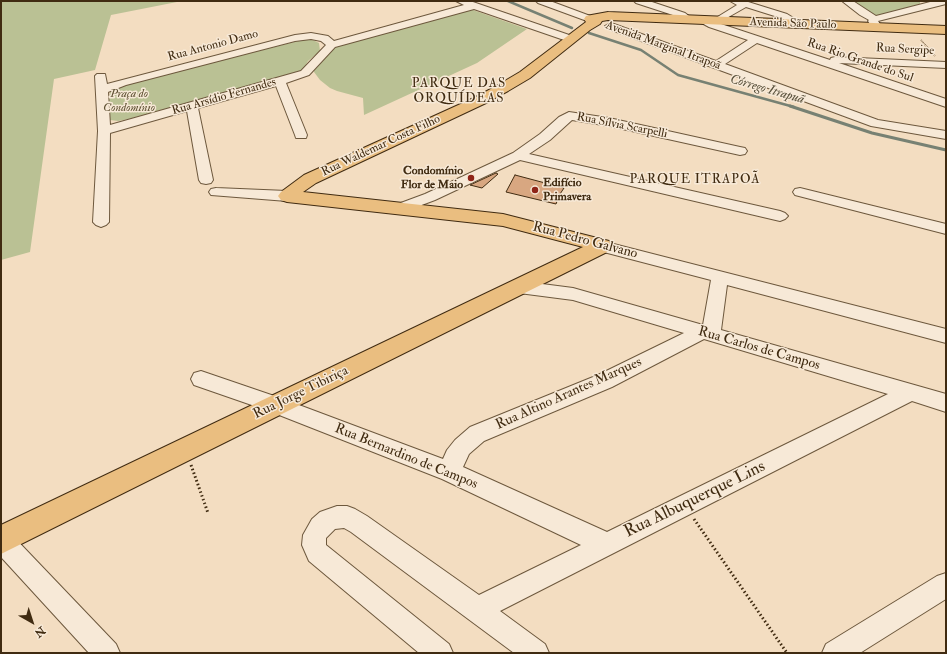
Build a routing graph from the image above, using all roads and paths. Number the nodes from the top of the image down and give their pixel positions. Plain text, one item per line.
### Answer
1 (541, 1) edge
2 (639, 1) edge
3 (735, 1) edge
4 (847, 1) edge
5 (937, 1) edge
6 (945, 1) edge
7 (466, 3) edge
8 (745, 4) junction
9 (758, 5) edge
10 (658, 7) junction
11 (770, 12) junction
12 (891, 15) junction
13 (640, 18) junction
14 (663, 19) junction
15 (689, 20) junction
16 (703, 21) junction
17 (716, 21) junction
18 (599, 22) junction
19 (735, 22) junction
20 (876, 23) junction
21 (782, 24) junction
22 (800, 25) junction
23 (896, 28) junction
24 (946, 30) edge
25 (742, 35) junction
26 (919, 38) dead end
27 (571, 39) junction
28 (755, 40) junction
29 (331, 43) junction
30 (815, 59) junction
31 (717, 65) junction
32 (945, 65) edge
33 (280, 82) junction
34 (946, 103) edge
35 (192, 106) junction
36 (104, 131) junction
37 (301, 135) dead end
38 (946, 135) edge
39 (740, 151) dead end
40 (518, 156) junction
41 (206, 180) dead end
42 (216, 192) dead end
43 (800, 192) dead end
44 (287, 196) junction
45 (429, 204) junction
46 (780, 216) dead end
47 (101, 222) dead end
48 (946, 229) edge
49 (602, 246) junction
50 (553, 270) junction
51 (720, 277) junction
52 (519, 286) junction
53 (573, 294) junction
54 (707, 333) junction
55 (946, 336) edge
56 (201, 379) dead end
57 (912, 392) junction
58 (946, 403) edge
59 (276, 405) junction
60 (185, 450) junction
61 (450, 472) junction
62 (684, 506) junction
63 (208, 513) dead end
64 (1, 540) edge
65 (606, 544) junction
66 (946, 585) edge
67 (477, 608) junction
68 (107, 653) edge
69 (440, 653) edge
70 (536, 653) edge
71 (788, 653) edge
72 (835, 653) edge

1 - 18 street, Avenida Marginal Itrapoã
2 - 10 street
3 - 8 street
4 - 20 street
5 - 6 street
6 - 12 street
7 - 27 street
7 - 29 street
8 - 9 street
8 - 17 street
9 - 11 street
10 - 14 street
10 - 15 street
11 - 21 street
11 - 22 street
12 - 20 street
12 - 23 street
13 - 14 main road, Avenida São Paulo
13 - 18 main road, Avenida São Paulo
13 - 18 main road, Avenida São Paulo
14 - 15 main road, Avenida São Paulo
15 - 16 main road, Avenida São Paulo
16 - 17 main road, Avenida São Paulo
16 - 25 street, Rua Rio Grande do Sul
17 - 19 main road, Avenida São Paulo
18 - 27 main road, Rua Waldemar Costa Filho
18 - 31 street, Avenida Marginal Itrapoã
19 - 21 main road, Avenida São Paulo
19 - 25 street
20 - 22 main road, Avenida São Paulo
20 - 23 main road, Avenida São Paulo
21 - 22 main road, Avenida São Paulo
23 - 24 main road, Avenida São Paulo
25 - 28 street, Rua Rio Grande do Sul
26 - 32 path
27 - 44 main road, Rua Waldemar Costa Filho
28 - 30 street, Rua Rio Grande do Sul
28 - 31 street
29 - 33 street, Rua Arsídio Fernandes
29 - 36 street, Rua Antonio Damo
30 - 32 street, Rua Sergipe
30 - 34 street, Rua Rio Grande do Sul
31 - 38 street, Avenida Marginal Itrapoã
33 - 35 street, Rua Arsídio Fernandes
33 - 37 street
35 - 36 street, Rua Arsídio Fernandes
35 - 41 street
36 - 47 street
39 - 40 street, Rua Sílvia Scarpelli
40 - 45 street, Rua Sílvia Scarpelli
40 - 46 street
42 - 44 street, Rua Pedro Galvano
43 - 48 street
44 - 45 main road, Rua Pedro Galvano
45 - 49 main road, Rua Pedro Galvano
49 - 50 main road, Rua Jorge Tibiriça
49 - 51 street, Rua Pedro Galvano
50 - 52 main road, Rua Jorge Tibiriça
50 - 53 street, Rua Carlos de Campos
51 - 54 street
51 - 55 street, Rua Pedro Galvano
52 - 53 street, Rua Carlos de Campos
52 - 59 main road, Rua Jorge Tibiriça
53 - 54 street, Rua Carlos de Campos
54 - 57 street, Rua Carlos de Campos
54 - 61 street, Rua Altino Arantes Marques
56 - 59 street, Rua Bernardino de Campos
57 - 58 street, Rua Carlos de Campos
57 - 62 street, Rua Albuquerque Lins
59 - 60 main road, Rua Jorge Tibiriça
59 - 61 street, Rua Bernardino de Campos
60 - 63 path
60 - 64 main road, Rua Jorge Tibiriça
61 - 65 street, Rua Bernardino de Campos
62 - 65 street, Rua Albuquerque Lins
62 - 71 path
64 - 68 street
65 - 67 street, Rua Albuquerque Lins
66 - 72 street
67 - 69 street
67 - 70 street

